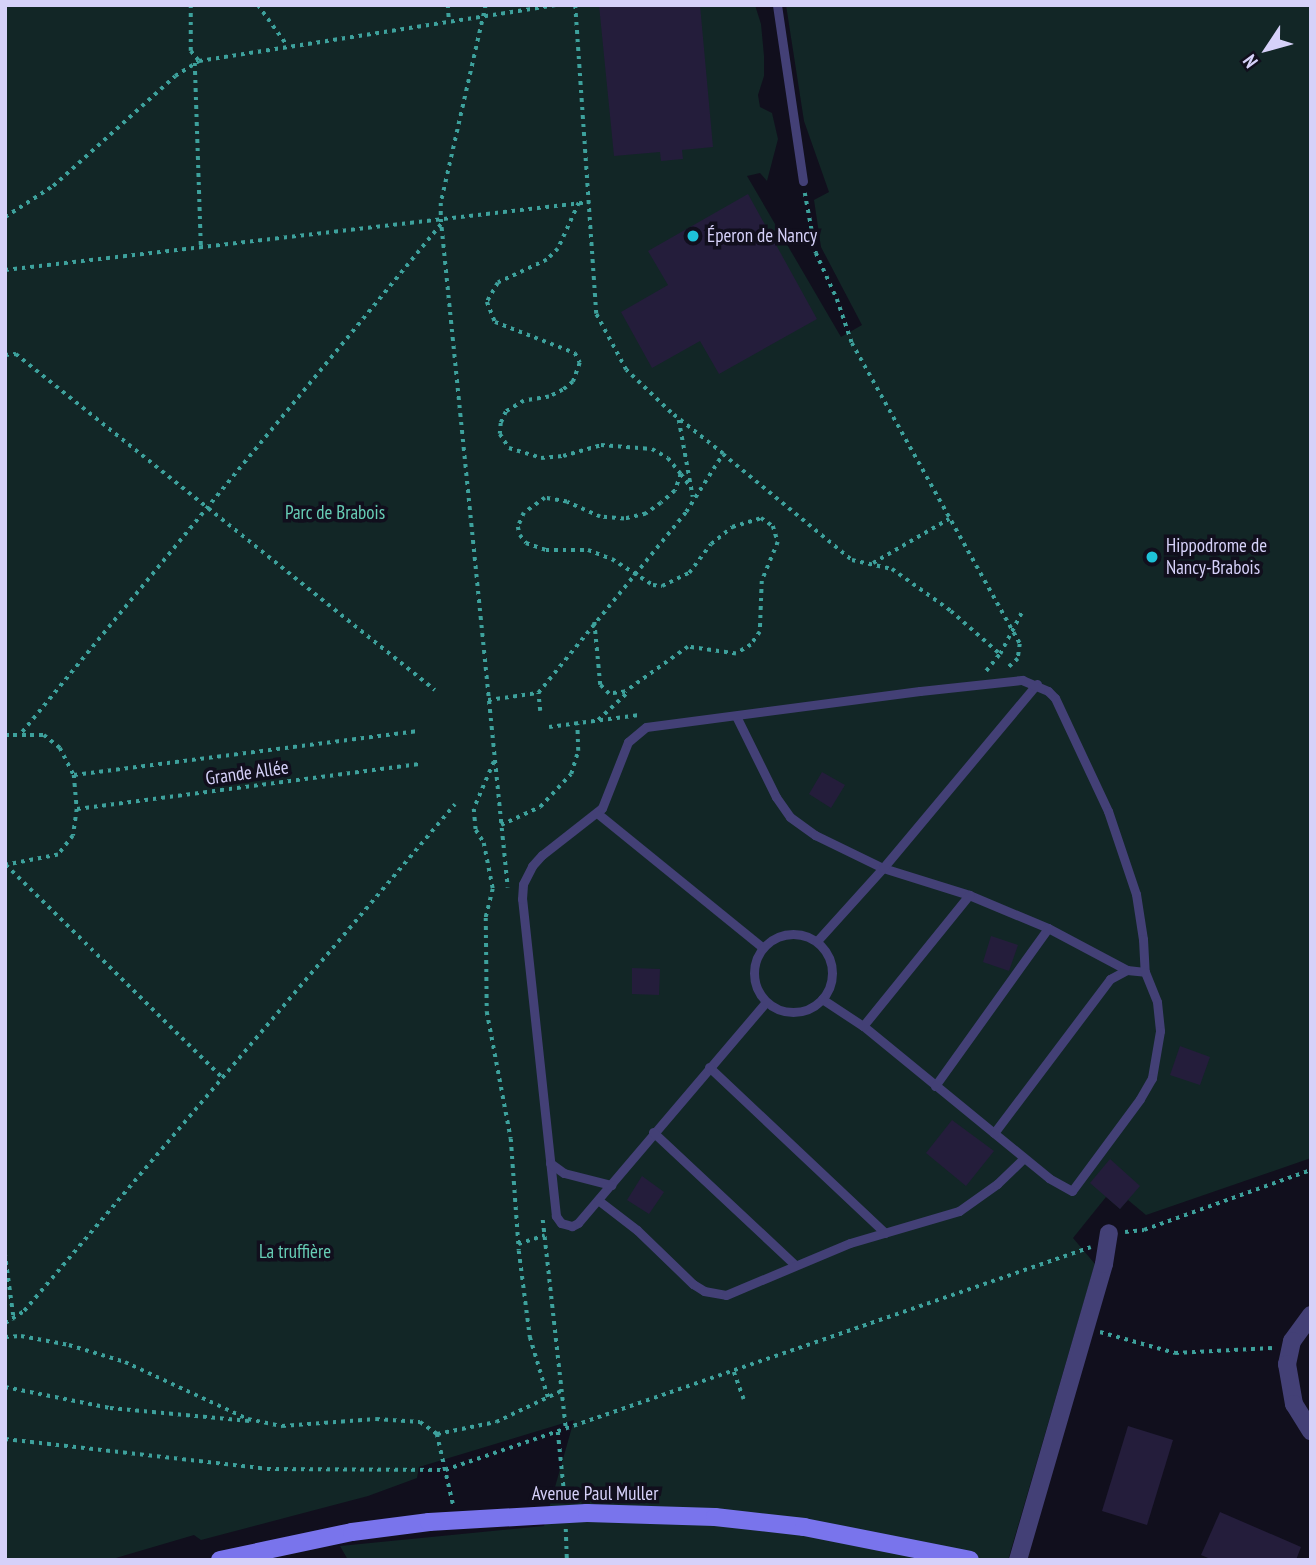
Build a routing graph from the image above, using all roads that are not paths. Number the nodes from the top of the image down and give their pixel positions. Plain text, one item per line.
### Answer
1 (777, 5) edge
2 (803, 181) road end
3 (1037, 684) junction
4 (736, 716) junction
5 (597, 813) junction
6 (883, 868) junction
7 (969, 895) junction
8 (1048, 928) junction
9 (817, 941) junction
10 (762, 947) junction
11 (1127, 970) junction
12 (1145, 972) junction
13 (822, 999) junction
14 (766, 1002) junction
15 (863, 1026) junction
16 (709, 1067) junction
17 (935, 1086) junction
18 (653, 1132) junction
19 (994, 1133) junction
20 (1024, 1158) junction
21 (550, 1163) junction
22 (611, 1185) junction
23 (598, 1200) junction
24 (885, 1233) junction
25 (1109, 1233) road end
26 (795, 1265) junction
27 (1311, 1315) edge
28 (1311, 1431) edge
29 (220, 1560) edge
30 (970, 1560) edge
31 (1018, 1560) edge

1 - 2 lane
3 - 4 lane
3 - 6 lane
3 - 12 lane
4 - 5 lane
4 - 6 lane
5 - 10 lane
5 - 21 lane
6 - 7 lane
6 - 9 lane
7 - 8 lane
7 - 15 lane
8 - 11 lane
8 - 17 lane
9 - 10 lane
9 - 13 lane
10 - 14 lane
11 - 12 lane
11 - 19 lane
12 - 20 lane
13 - 14 lane
13 - 15 lane
14 - 16 lane
15 - 17 lane
16 - 18 lane
16 - 24 lane
17 - 19 lane
18 - 22 lane
18 - 26 lane
19 - 20 lane
20 - 24 lane
21 - 22 lane
21 - 23 lane
22 - 23 lane
23 - 26 lane
24 - 26 lane
25 - 31 street
27 - 28 street
29 - 30 main road, Avenue Paul Muller

